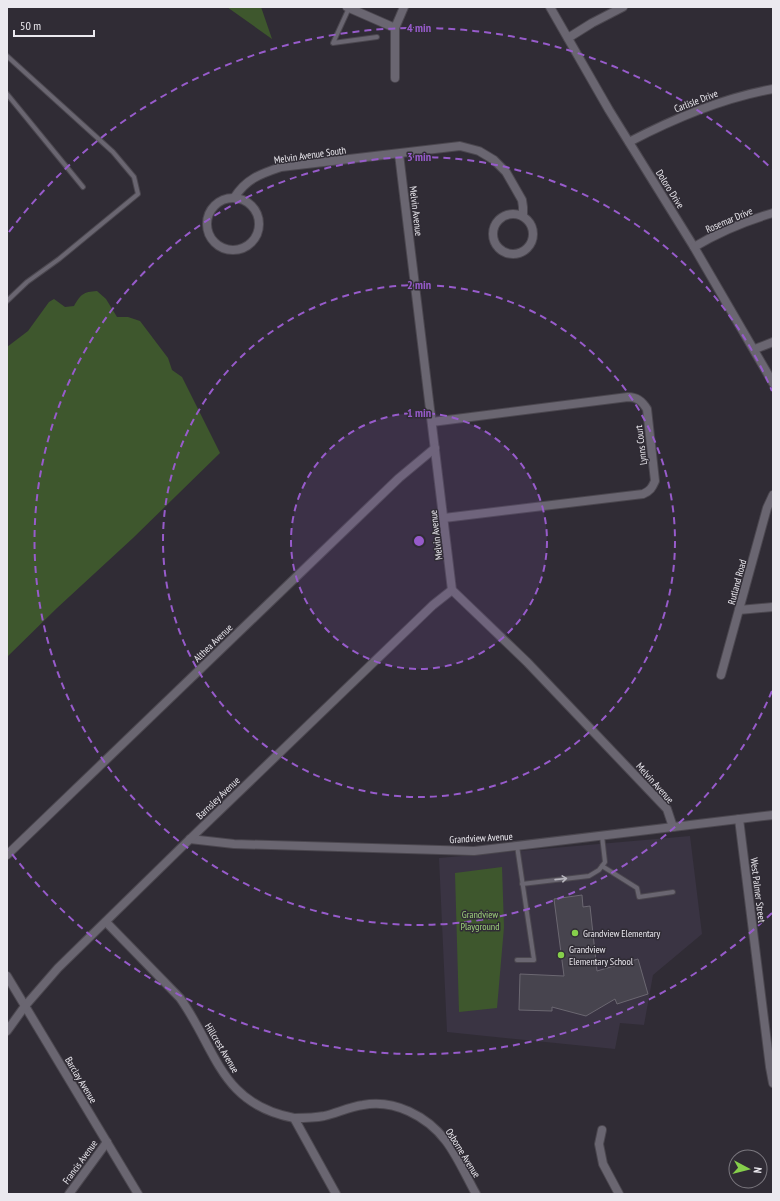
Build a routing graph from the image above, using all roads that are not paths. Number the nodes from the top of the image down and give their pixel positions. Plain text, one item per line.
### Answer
1 (348, 7) edge
2 (404, 7) edge
3 (550, 7) edge
4 (623, 7) edge
5 (395, 28) junction
6 (377, 37) dead end
7 (568, 38) junction
8 (7, 56) edge
9 (395, 78) dead end
10 (773, 89) edge
11 (7, 94) edge
12 (629, 142) junction
13 (399, 154) junction
14 (83, 187) dead end
15 (234, 198) junction
16 (773, 214) edge
17 (523, 216) junction
18 (694, 247) junction
19 (7, 301) edge
20 (773, 342) edge
21 (755, 349) junction
22 (773, 383) edge
23 (432, 422) junction
24 (435, 448) junction
25 (773, 495) edge
26 (444, 518) junction
27 (452, 590) junction
28 (773, 607) edge
29 (740, 610) junction
30 (721, 675) dead end
31 (773, 814) edge
32 (739, 819) junction
33 (673, 827) junction
34 (602, 836) junction
35 (190, 839) junction
36 (517, 846) junction
37 (7, 855) edge
38 (602, 866) junction
39 (522, 884) junction
40 (673, 892) dead end
41 (106, 922) junction
42 (517, 960) dead end
43 (7, 976) edge
44 (25, 1006) junction
45 (7, 1031) edge
46 (773, 1083) edge
47 (294, 1118) junction
48 (602, 1130) dead end
49 (107, 1142) junction
50 (69, 1194) edge
51 (138, 1194) edge
52 (336, 1194) edge
53 (476, 1194) edge
54 (619, 1194) edge

1 - 5 street
1 - 6 lane
2 - 5 street
3 - 7 street, Doloro Drive
4 - 7 street
5 - 9 street
7 - 12 street, Doloro Drive
8 - 19 lane
10 - 12 street, Carlisle Drive
11 - 14 lane
12 - 18 street, Doloro Drive
13 - 15 street, Melvin Avenue South
13 - 17 street, Melvin Avenue South
13 - 23 street, Melvin Avenue
15 - 15 street
16 - 18 street, Rosemar Drive
17 - 17 street
18 - 21 street, Doloro Drive
20 - 21 street
21 - 22 street, Doloro Drive
23 - 24 street, Melvin Avenue
23 - 26 street, Lynns Court
24 - 26 street, Melvin Avenue
24 - 37 street, Althea Avenue
25 - 29 street, Rutland Road
26 - 27 street, Melvin Avenue
27 - 33 street, Melvin Avenue
27 - 35 street, Barnsley Avenue
28 - 29 street
29 - 30 street, Rutland Road
31 - 32 street, Grandview Avenue
32 - 33 street, Grandview Avenue
32 - 46 street, West Palmer Street
33 - 34 street, Grandview Avenue
34 - 36 street, Grandview Avenue
34 - 38 lane
35 - 36 street, Grandview Avenue
35 - 41 street, Barnsley Avenue
36 - 39 lane
39 -> 38 lane
38 - 40 lane
39 - 42 lane
41 - 44 street, Barnsley Avenue
41 - 47 street, Hillcrest Avenue
43 - 44 street, Barclay Avenue
44 - 45 street, Barnsley Avenue
44 - 49 street, Barclay Avenue
47 - 52 street
47 - 53 street, Osborne Avenue
48 - 54 street
49 - 50 street, Francis Avenue
49 - 51 street, Barclay Avenue

